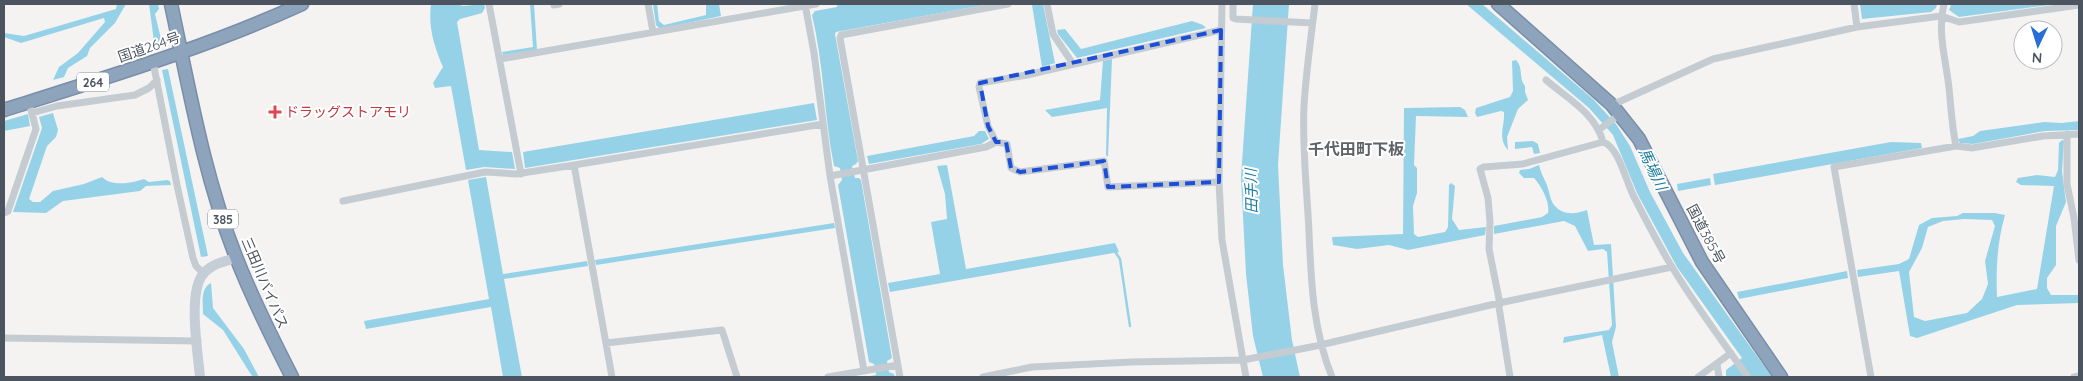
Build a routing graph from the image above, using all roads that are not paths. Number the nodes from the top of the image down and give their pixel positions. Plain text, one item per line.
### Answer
1 (171, 4) edge
2 (489, 4) edge
3 (648, 4) edge
4 (816, 4) edge
5 (1008, 4) edge
6 (1047, 4) edge
7 (1222, 4) edge
8 (1233, 4) edge
9 (1315, 4) edge
10 (1498, 4) edge
11 (1854, 4) edge
12 (1944, 4) edge
13 (298, 5) edge
14 (806, 5) edge
15 (2079, 5) edge
16 (1941, 16) junction
17 (1310, 23) junction
18 (1857, 27) junction
19 (1221, 30) junction
20 (653, 32) junction
21 (182, 52) junction
22 (500, 59) junction
23 (153, 62) junction
24 (1073, 64) junction
25 (157, 80) junction
26 (1546, 80) dead end
27 (31, 107) junction
28 (4, 110) edge
29 (1615, 112) junction
30 (823, 124) junction
31 (1601, 128) junction
32 (2067, 134) junction
33 (2079, 134) edge
34 (996, 142) junction
35 (1603, 142) junction
36 (1956, 146) junction
37 (574, 165) junction
38 (859, 170) junction
39 (521, 174) junction
40 (830, 176) junction
41 (1219, 182) junction
42 (344, 201) dead end
43 (4, 213) edge
44 (236, 258) junction
45 (2079, 260) edge
46 (1672, 267) junction
47 (203, 273) junction
48 (1499, 303) junction
49 (4, 338) edge
50 (198, 341) junction
51 (606, 343) junction
52 (1318, 345) junction
53 (1731, 353) junction
54 (1247, 359) junction
55 (1717, 364) junction
56 (898, 365) junction
57 (864, 371) junction
58 (851, 375) edge
59 (2079, 376) edge
60 (200, 377) edge
61 (292, 377) edge
62 (612, 377) edge
63 (737, 377) edge
64 (828, 377) edge
65 (900, 377) edge
66 (982, 377) edge
67 (1246, 377) edge
68 (1332, 377) edge
69 (1510, 377) edge
70 (1698, 377) edge
71 (1719, 377) edge
72 (1748, 377) edge
73 (1781, 377) edge
74 (1870, 377) edge
75 (2074, 377) edge

1 - 21 highway, 385
2 - 22 street
3 - 20 street
4 - 14 street
5 - 38 street
6 - 24 street
7 - 19 street
8 - 17 street
9 - 17 street
10 - 29 highway, 国道385号
11 - 18 street
12 - 16 street
13 - 21 highway, 国道264号 / 264
14 - 20 street
14 - 30 street
15 - 16 street
16 - 18 street
16 - 36 street
17 - 52 street
18 - 29 street
19 - 24 street
19 - 41 street
20 - 22 street
21 - 23 highway, 国道264号 / 264
21 - 44 highway, 三田川バイパス / 385
22 - 39 street
23 - 25 street
23 - 27 highway, 国道264号 / 264
24 - 34 street
25 - 27 street
25 - 47 street
26 - 31 street
27 - 28 highway, 国道264号 / 264
27 - 43 street
29 - 31 street
29 - 73 highway, 国道385号
30 - 37 street
30 - 40 street
31 - 35 street
32 - 33 street
32 - 36 street
32 - 45 street
34 - 38 street
34 - 41 street
35 - 46 street
35 - 48 street
36 - 74 street
37 - 39 street
37 - 51 street
38 - 40 street
38 - 56 street
39 - 42 street
40 - 57 street
41 - 54 street
44 - 47 street
44 - 61 highway, 三田川バイパス / 385
46 - 48 street
46 - 53 street
47 - 50 street
48 - 52 street
48 - 69 street
49 - 50 street
50 - 60 street
51 - 62 street
51 - 63 street
52 - 54 street
52 - 68 street
53 - 55 street
53 - 72 street
54 - 66 street
54 - 67 street
55 - 70 street
55 - 71 street
56 - 57 street
56 - 65 street
57 - 58 street
58 - 64 street
59 - 75 street

